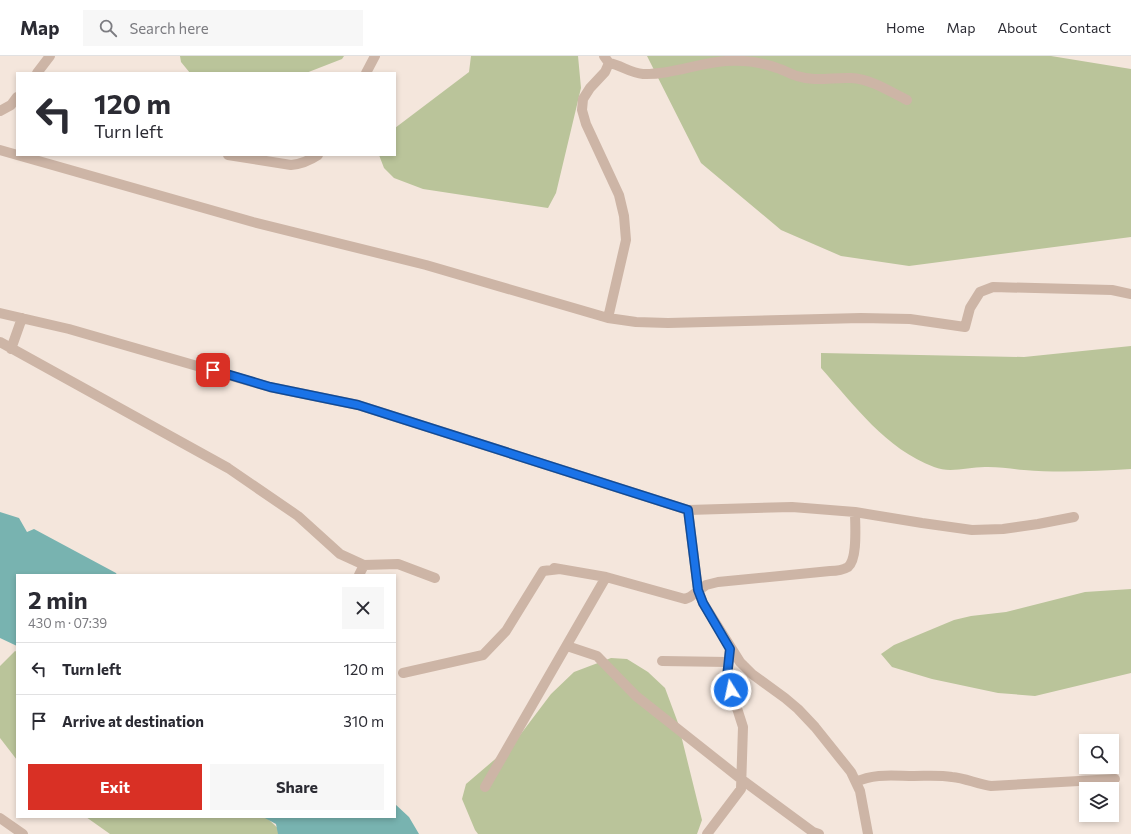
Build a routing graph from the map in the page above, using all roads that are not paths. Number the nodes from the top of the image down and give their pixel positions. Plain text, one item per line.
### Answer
1 (50, 56) edge
2 (375, 56) edge
3 (606, 60) edge
4 (38, 72) edge
5 (367, 72) edge
6 (907, 100) dead end
7 (15, 103) edge
8 (0, 111) edge
9 (0, 150) edge
10 (16, 155) edge
11 (21, 156) edge
12 (234, 156) edge
13 (316, 156) edge
14 (1131, 294) edge
15 (0, 313) edge
16 (22, 318) junction
17 (608, 318) junction
18 (0, 342) edge
19 (11, 349) junction
20 (688, 510) junction
21 (855, 512) junction
22 (1074, 517) dead end
23 (364, 565) junction
24 (360, 574) edge
25 (606, 577) junction
26 (435, 578) dead end
27 (698, 590) junction
28 (567, 646) junction
29 (730, 649) junction
30 (662, 660) dead end
31 (728, 662) junction
32 (403, 673) dead end
33 (741, 779) junction
34 (1115, 779) dead end
35 (856, 782) junction
36 (485, 787) dead end
37 (0, 818) edge
38 (814, 833) edge
39 (23, 834) edge
40 (707, 834) edge
41 (868, 834) edge

1 - 4 street
2 - 5 street
3 - 6 street
3 - 17 street
7 - 8 street
9 - 10 street
11 - 17 street
12 - 13 street
14 - 17 street
15 - 16 street
16 - 19 street
16 - 20 street
18 - 19 street
19 - 23 street
20 - 21 street
20 - 27 street
21 - 22 street
21 - 27 street
23 - 24 street
23 - 26 street
25 - 27 street
25 - 28 street
25 - 32 street
27 - 29 street
28 - 33 street
28 - 36 street
29 - 31 street
29 - 35 street
30 - 31 street
31 - 33 street
33 - 38 street
33 - 40 street
34 - 35 street
35 - 41 street
37 - 39 street

